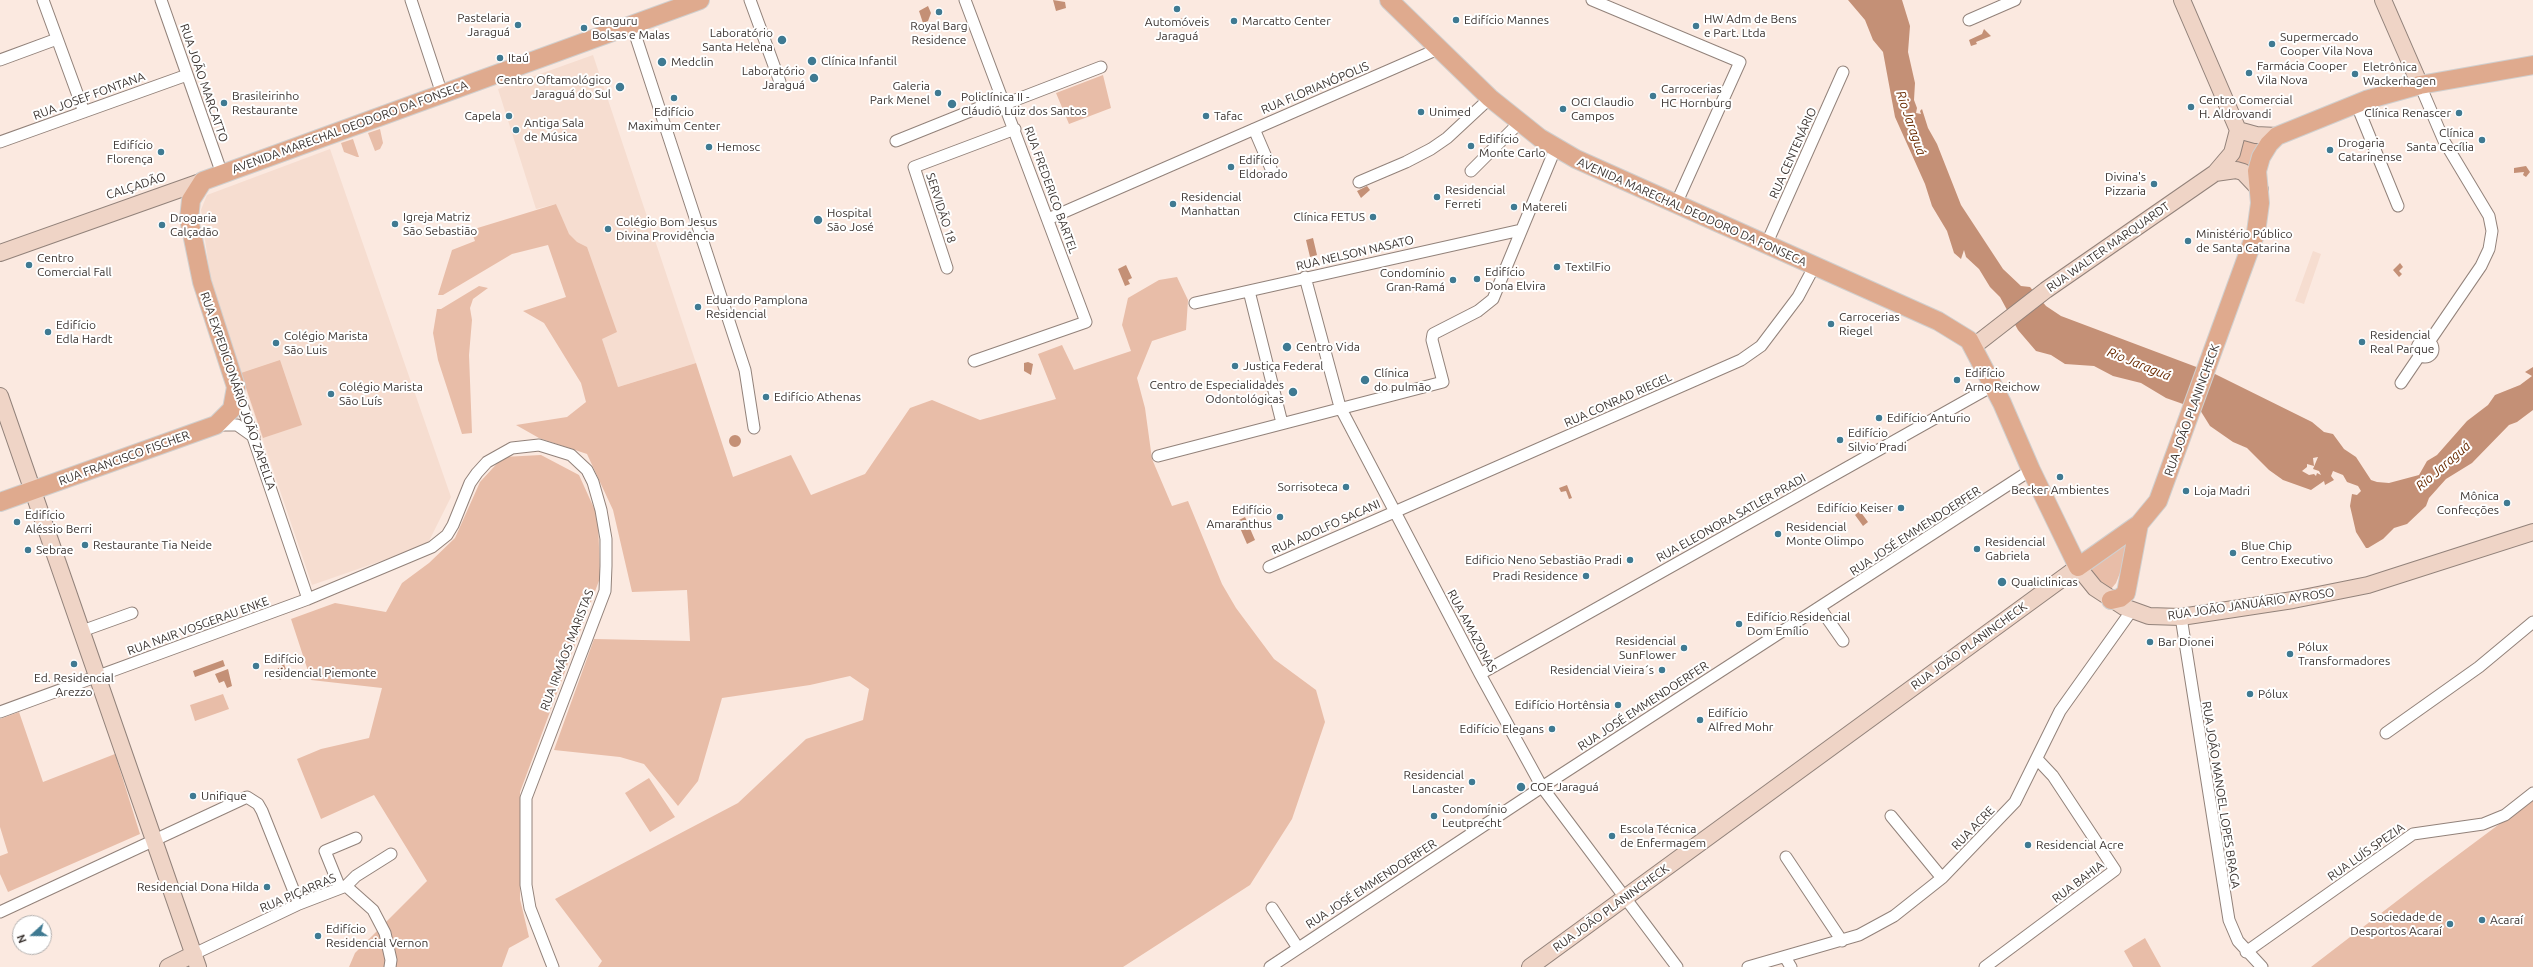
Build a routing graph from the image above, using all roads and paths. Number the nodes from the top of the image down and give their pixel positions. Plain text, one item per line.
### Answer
1 (43, 0) edge
2 (161, 0) edge
3 (411, 0) edge
4 (700, 0) edge
5 (750, 0) edge
6 (965, 0) edge
7 (1388, 0) edge
8 (1592, 0) edge
9 (2015, 0) edge
10 (2182, 0) edge
11 (2383, 0) edge
12 (666, 6) edge
13 (1969, 20) dead end
14 (632, 24) junction
15 (57, 39) junction
16 (1438, 50) junction
17 (0, 60) edge
18 (2533, 65) edge
19 (1100, 68) dead end
20 (1843, 72) dead end
21 (187, 75) junction
22 (780, 82) dead end
23 (2420, 85) junction
24 (442, 94) junction
25 (1490, 98) junction
26 (1004, 101) junction
27 (2356, 103) junction
28 (84, 112) junction
29 (1520, 122) junction
30 (1015, 129) junction
31 (1254, 129) junction
32 (2238, 130) junction
33 (2277, 136) junction
34 (896, 141) dead end
35 (0, 142) edge
36 (1556, 147) junction
37 (1272, 171) dead end
38 (1471, 171) dead end
39 (2215, 173) junction
40 (222, 174) junction
41 (203, 182) junction
42 (1359, 182) dead end
43 (185, 188) junction
44 (2260, 190) junction
45 (1676, 204) junction
46 (2398, 206) dead end
47 (1048, 219) junction
48 (1521, 230) junction
49 (1766, 245) junction
50 (0, 247) edge
51 (0, 253) edge
52 (0, 259) edge
53 (1814, 267) junction
54 (947, 268) dead end
55 (1305, 277) junction
56 (1249, 291) junction
57 (1195, 303) dead end
58 (1974, 346) junction
59 (974, 361) dead end
60 (2401, 383) dead end
61 (1994, 385) junction
62 (236, 386) junction
63 (0, 396) edge
64 (1340, 407) junction
65 (1282, 423) junction
66 (216, 425) junction
67 (754, 428) dead end
68 (254, 437) junction
69 (1158, 456) dead end
70 (2031, 470) junction
71 (33, 490) junction
72 (0, 502) edge
73 (1394, 512) junction
74 (2140, 524) junction
75 (2533, 532) edge
76 (1269, 567) dead end
77 (2078, 567) junction
78 (308, 599) junction
79 (2111, 600) junction
80 (1820, 608) junction
81 (2132, 610) junction
82 (132, 613) dead end
83 (2181, 617) junction
84 (2533, 622) edge
85 (82, 630) junction
86 (1843, 641) dead end
87 (1480, 674) junction
88 (98, 677) junction
89 (0, 712) edge
90 (2386, 733) dead end
91 (2037, 759) junction
92 (1542, 787) junction
93 (2533, 793) edge
94 (1891, 816) dead end
95 (356, 838) dead end
96 (153, 839) junction
97 (391, 854) dead end
98 (1786, 857) dead end
99 (1942, 878) junction
100 (343, 887) junction
101 (1624, 898) junction
102 (299, 904) junction
103 (1272, 908) dead end
104 (0, 912) edge
105 (1842, 941) junction
106 (1298, 948) junction
107 (2246, 952) junction
108 (1785, 957) junction
109 (196, 961) edge
110 (168, 967) edge
111 (390, 967) edge
112 (552, 967) edge
113 (1270, 967) edge
114 (1530, 967) edge
115 (1677, 967) edge
116 (1748, 967) edge
117 (1791, 967) edge
118 (1986, 967) edge
119 (2262, 967) edge

1 - 15 street
2 - 21 street, RUA JOÃO MARCATTO
3 - 24 street
4 - 12 main road, AVENIDA MARECHAL DEODORO DA FONSECA
5 - 22 street
6 - 26 street, RUA FREDERICO BARTEL
7 - 16 main road, AVENIDA MARECHAL DEODORO DA FONSECA
8 - 45 street
9 - 13 street
10 - 32 main road
11 - 23 main road
12 - 14 main road, AVENIDA MARECHAL DEODORO DA FONSECA
14 - 24 main road, AVENIDA MARECHAL DEODORO DA FONSECA
14 - 67 street
15 - 17 street
15 - 28 street
16 - 25 main road, AVENIDA MARECHAL DEODORO DA FONSECA
16 - 31 street, RUA FLORIANÓPOLIS
18 - 23 main road
19 - 26 street
20 - 49 street, RUA CENTENÁRIO
21 - 28 street, RUA JOSEF FONTANA
21 - 40 street, RUA JOÃO MARCATTO
23 - 27 main road
23 - 60 street
24 - 40 main road, AVENIDA MARECHAL DEODORO DA FONSECA
25 - 29 main road, AVENIDA MARECHAL DEODORO DA FONSECA
25 - 42 street
26 - 30 street, RUA FREDERICO BARTEL
26 - 34 street
27 - 33 main road
27 - 46 street
28 - 35 street, RUA JOSEF FONTANA
29 - 36 main road, AVENIDA MARECHAL DEODORO DA FONSECA
29 - 38 street
30 - 47 street, RUA FREDERICO BARTEL
30 - 54 street, SERVIDÃO 18
31 - 37 street
31 - 47 street, RUA FLORIANÓPOLIS
32 - 33 main road
32 - 39 main road, RUA WALTER MARQUARDT
33 - 44 main road
36 - 45 main road, AVENIDA MARECHAL DEODORO DA FONSECA
36 - 48 street
39 - 44 main road, RUA WALTER MARQUARDT
39 - 58 main road, RUA WALTER MARQUARDT
40 - 41 main road, AVENIDA MARECHAL DEODORO DA FONSECA
41 - 43 main road, AVENIDA MARECHAL DEODORO DA FONSECA
41 - 62 main road, RUA EXPEDICIONÁRIO JOÃO ZAPELLA
43 - 50 street, CALÇADÃO
43 - 51 main road, AVENIDA MARECHAL DEODORO DA FONSECA
43 - 52 street, CALÇADÃO
44 - 74 main road, RUA JOÃO PLANINCHECK
45 - 49 main road, AVENIDA MARECHAL DEODORO DA FONSECA
47 - 59 street, RUA FREDERICO BARTEL
48 - 55 street, RUA NELSON NASATO
48 - 64 street
49 - 53 main road, AVENIDA MARECHAL DEODORO DA FONSECA
53 - 58 main road, AVENIDA MARECHAL DEODORO DA FONSECA
53 - 73 street, RUA CONRAD RIEGEL
55 - 56 street, RUA NELSON NASATO
55 - 64 street, RUA AMAZONAS
56 - 57 street, RUA NELSON NASATO
56 - 65 street
58 - 61 main road, RUA JOÃO JANUÁRIO AYROSO
61 - 70 main road, RUA JOÃO JANUÁRIO AYROSO
61 - 87 street, RUA ELEONORA SATLER PRADI
62 - 66 main road, RUA FRANCISCO FISCHER
62 - 68 street, RUA EXPEDICIONÁRIO JOÃO ZAPELLA
63 - 71 main road
64 - 65 street
64 - 73 street, RUA AMAZONAS
65 - 69 street
66 - 68 street, RUA FRANCISCO FISCHER
66 - 71 main road, RUA FRANCISCO FISCHER
68 - 78 street, RUA EXPEDICIONÁRIO JOÃO ZAPELLA
70 - 77 main road, RUA JOÃO JANUÁRIO AYROSO
70 - 80 street, RUA JOSÉ EMMENDOERFER
71 - 72 main road, RUA FRANCISCO FISCHER
71 - 85 main road
73 - 76 street, RUA ADOLFO SACANI
73 - 87 street, RUA AMAZONAS
74 - 77 main road, RUA JOÃO PLANINCHECK
74 - 79 main road
75 - 83 main road, RUA JOÃO JANUÁRIO AYROSO
77 - 79 main road, RUA JOÃO JANUÁRIO AYROSO
77 - 101 main road, RUA JOÃO PLANINCHECK
78 - 88 street, RUA NAIR VOSGERAU ENKE
78 - 112 street, RUA IRMÃOS MARISTAS
79 - 81 main road, RUA JOÃO JANUÁRIO AYROSO
80 - 86 street
80 - 92 street, RUA JOSÉ EMMENDOERFER
81 - 83 main road, RUA JOÃO JANUÁRIO AYROSO
81 - 91 street, RUA ACRE
82 - 85 street
83 - 107 street, RUA JOÃO MANOEL LOPES BRAGA
84 - 90 street
85 - 88 main road
87 - 92 street, RUA AMAZONAS
88 - 89 street, RUA NAIR VOSGERAU ENKE
88 - 96 main road
91 - 99 street, RUA ACRE
91 - 118 street, RUA BAHIA
92 - 101 street, RUA AMAZONAS
92 - 106 street, RUA JOSÉ EMMENDOERFER
93 - 107 street, RUA LUÍS SPEZIA
94 - 99 street
95 - 100 street
96 - 102 street
96 - 104 street
96 - 109 main road
97 - 100 street
98 - 105 street
99 - 105 street, RUA ACRE
100 - 102 street, RUA PIÇARRAS
100 - 111 street, RUA PIÇARRAS
101 - 114 main road, RUA JOÃO PLANINCHECK
101 - 115 street, RUA AMAZONAS
102 - 109 street, RUA PIÇARRAS
103 - 106 street
105 - 108 street, RUA ACRE
106 - 113 street, RUA JOSÉ EMMENDOERFER
107 - 119 street, RUA JOÃO MANOEL LOPES BRAGA
108 - 116 street, RUA ACRE
108 - 117 street
109 - 110 main road

